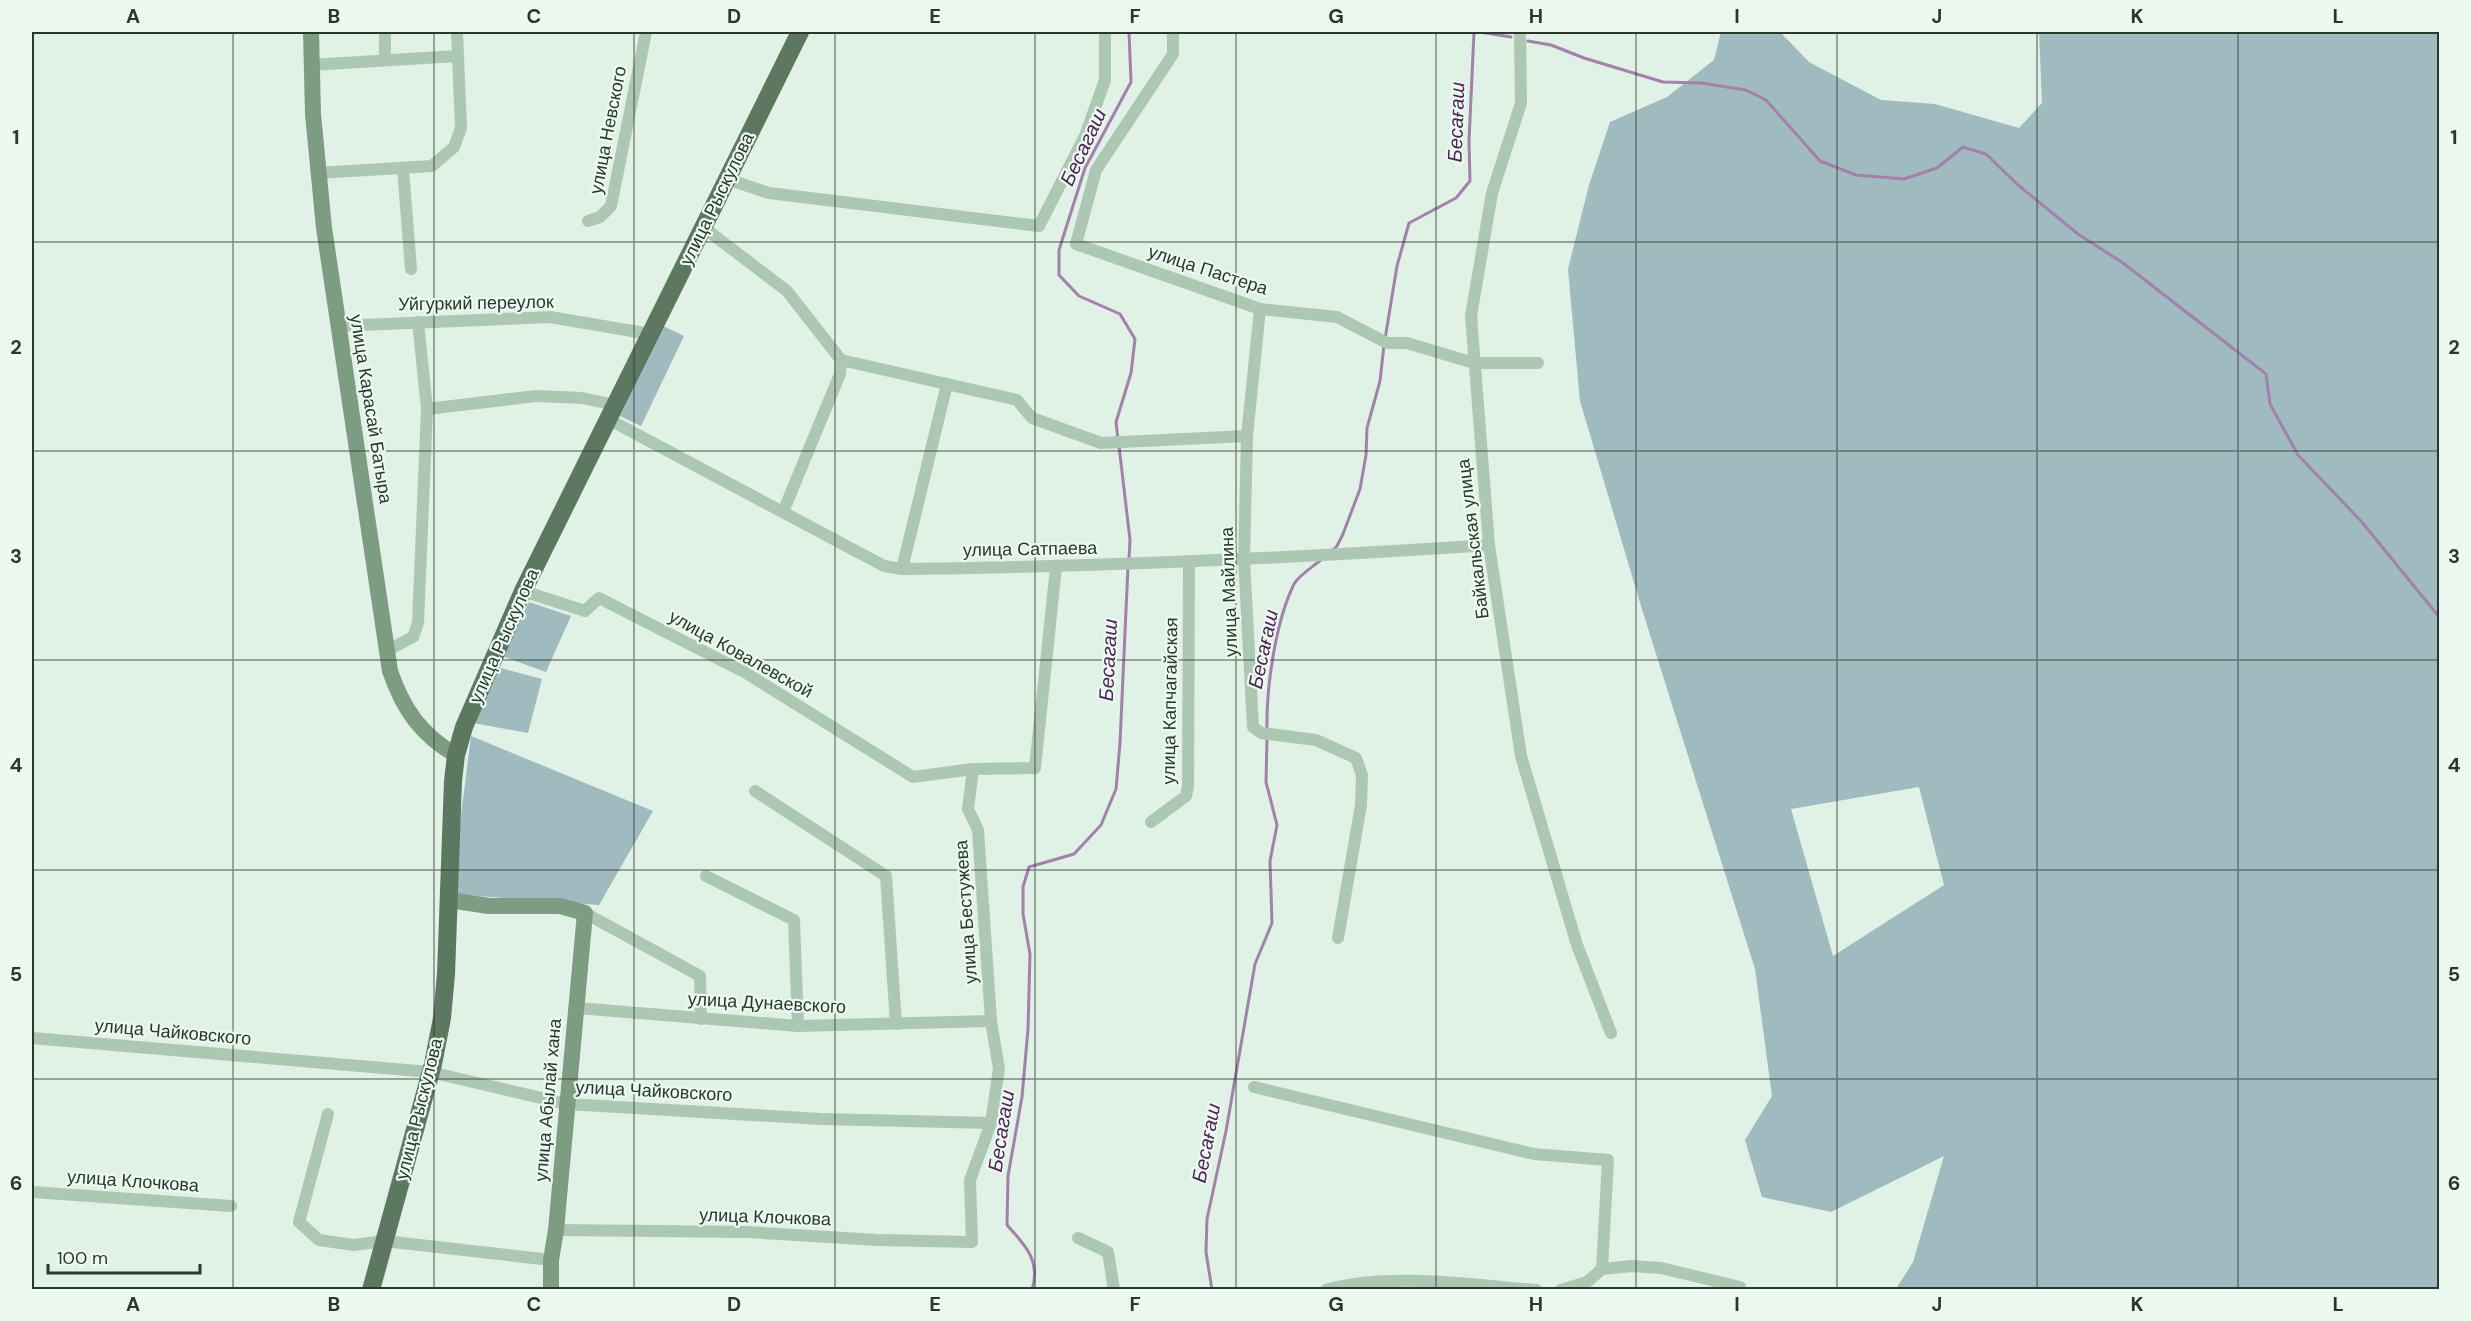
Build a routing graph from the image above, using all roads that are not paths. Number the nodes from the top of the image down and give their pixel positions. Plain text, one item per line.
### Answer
1 (311, 32) edge
2 (385, 32) edge
3 (457, 32) edge
4 (646, 32) edge
5 (800, 32) edge
6 (1173, 32) edge
7 (1520, 32) edge
8 (1100, 33) edge
9 (457, 56) junction
10 (385, 60) junction
11 (311, 65) junction
12 (403, 169) junction
13 (318, 173) junction
14 (727, 179) junction
15 (588, 221) dead end
16 (703, 227) junction
17 (411, 269) dead end
18 (1260, 309) junction
19 (418, 322) junction
20 (338, 326) junction
21 (650, 334) junction
22 (841, 360) junction
23 (1474, 363) junction
24 (1538, 363) dead end
25 (947, 384) junction
26 (427, 409) junction
27 (611, 412) junction
28 (1246, 436) junction
29 (783, 512) junction
30 (1489, 545) junction
31 (1244, 559) junction
32 (1189, 561) junction
33 (1056, 567) junction
34 (902, 569) junction
35 (523, 591) junction
36 (387, 650) junction
37 (456, 755) junction
38 (973, 770) junction
39 (755, 791) dead end
40 (1151, 822) dead end
41 (706, 876) dead end
42 (448, 900) junction
43 (585, 913) junction
44 (1338, 938) dead end
45 (577, 1008) junction
46 (701, 1019) junction
47 (991, 1022) junction
48 (896, 1024) junction
49 (798, 1026) junction
50 (1611, 1033) dead end
51 (32, 1038) edge
52 (430, 1072) junction
53 (1254, 1087) dead end
54 (567, 1104) junction
55 (328, 1114) dead end
56 (991, 1123) junction
57 (32, 1192) edge
58 (231, 1206) dead end
59 (556, 1230) junction
60 (1078, 1238) dead end
61 (384, 1241) junction
62 (972, 1242) joint
63 (551, 1260) junction
64 (1602, 1269) junction
65 (1740, 1287) dead end
66 (371, 1290) edge
67 (551, 1290) edge
68 (1114, 1290) edge
69 (1326, 1290) edge
70 (1536, 1290) edge
71 (1562, 1290) edge

1 - 11 main road, улица Карасай Батыра
2 - 10 street
3 - 9 street
4 - 15 street, улица Невского
5 - 14 main road, улица Рыскулова
6 - 18 street, улица Пастера
7 - 23 street, Байкальская улица
8 - 14 street
9 - 10 street
9 - 12 street
10 - 11 street
11 - 13 main road, улица Карасай Батыра
12 - 13 street
12 - 17 street
13 - 20 main road, улица Карасай Батыра
14 - 16 main road, улица Рыскулова
16 - 21 main road, улица Рыскулова
16 - 22 street
18 - 23 street, улица Пастера
18 - 28 street, улица Майлина
19 - 20 street, Уйгуркий переулок
19 - 21 street, Уйгуркий переулок
19 - 26 street, улица Карасай Батыра
20 - 36 main road, улица Карасай Батыра
21 - 27 main road, улица Рыскулова
22 - 25 street
22 - 29 street
23 - 24 street, улица Пастера
23 - 30 street, Байкальская улица
25 - 28 street
25 - 34 street
26 - 27 street, улица Сатпаева
26 - 36 street, улица Карасай Батыра
27 - 29 street, улица Сатпаева
27 - 35 main road, улица Рыскулова
28 - 31 street, улица Майлина
29 - 34 street, улица Сатпаева
30 - 31 street, улица Сатпаева
30 - 50 street, Байкальская улица
31 - 32 street, улица Сатпаева
31 - 44 street, улица Майлина
32 - 33 street, улица Сатпаева
32 - 40 street, улица Капчагайская
33 - 34 street, улица Сатпаева
33 - 38 street
35 - 37 main road, улица Рыскулова
35 - 38 street, улица Ковалевской
36 - 37 main road, улица Карасай Батыра
37 - 42 main road, улица Рыскулова
38 - 47 street, улица Бестужева
39 - 48 street
41 - 49 street
42 - 43 main road
42 - 52 main road, улица Рыскулова
43 - 45 main road, улица Абылай хана
43 - 46 street
45 - 46 street, улица Дунаевского
45 - 54 main road, улица Абылай хана
46 - 49 street, улица Дунаевского
47 - 48 street, улица Дунаевского
47 - 56 street, улица Бестужева
48 - 49 street, улица Дунаевского
51 - 52 street, улица Чайковского
52 - 54 street, улица Чайковского
52 - 61 main road, улица Рыскулова
53 - 64 street
54 - 56 street, улица Чайковского
54 - 59 main road, улица Абылай хана
55 - 61 street
56 - 62 street, улица Бестужева
57 - 58 street, улица Клочкова
59 - 62 street, улица Клочкова
59 - 63 main road, улица Абылай хана
60 - 68 street
61 - 63 street
61 - 66 main road, улица Рыскулова
63 - 67 main road, улица Абылай хана
64 - 65 street
64 - 71 street
69 - 70 street

